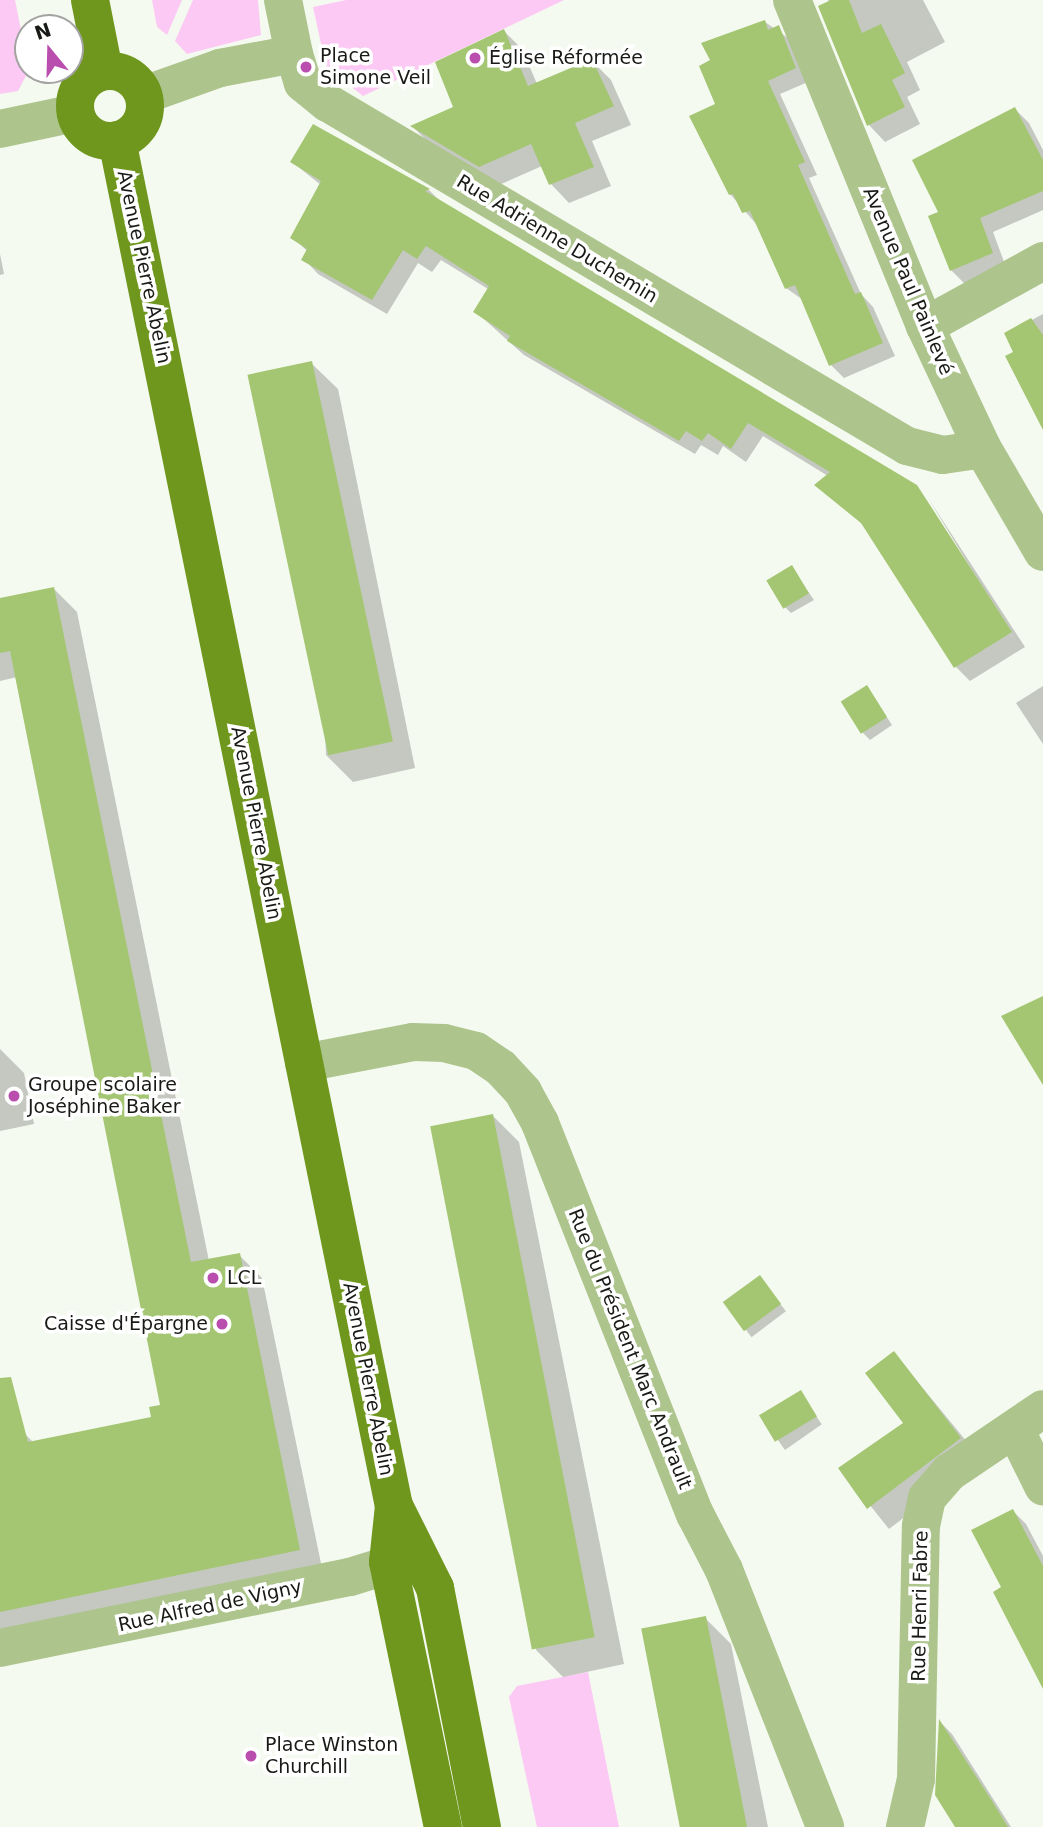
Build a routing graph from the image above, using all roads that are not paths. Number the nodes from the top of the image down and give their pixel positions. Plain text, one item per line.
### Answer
1 (90, 0) edge
2 (283, 0) edge
3 (792, 0) edge
4 (293, 54) junction
5 (104, 71) junction
6 (144, 95) junction
7 (75, 113) junction
8 (0, 129) edge
9 (117, 140) junction
10 (1043, 261) edge
11 (925, 326) junction
12 (983, 449) junction
13 (1043, 552) edge
14 (304, 1063) junction
15 (1029, 1419) edge
16 (1043, 1486) edge
17 (403, 1559) junction
18 (0, 1648) edge
19 (443, 1827) edge
20 (482, 1827) edge
21 (825, 1827) edge
22 (905, 1827) edge

1 - 5 main road
2 - 4 street
3 - 11 street, Avenue Paul Painlevé
4 - 6 street
4 - 12 street, Rue Adrienne Duchemin
5 - 6 main road
5 - 7 main road
6 - 9 main road
7 - 8 street
7 - 9 main road
9 - 14 main road, Avenue Pierre Abelin
10 - 11 street
11 - 12 street, Avenue Paul Painlevé
12 - 13 street, Avenue Paul Painlevé
14 - 17 main road, Avenue Pierre Abelin
14 - 21 street, Rue du Président Marc Andrault
15 - 16 street, Rue Henri Fabre
15 - 22 street, Rue Henri Fabre
17 - 18 street, Rue Alfred de Vigny
17 - 19 main road, Avenue Pierre Abelin
17 - 20 main road, Avenue Pierre Abelin

